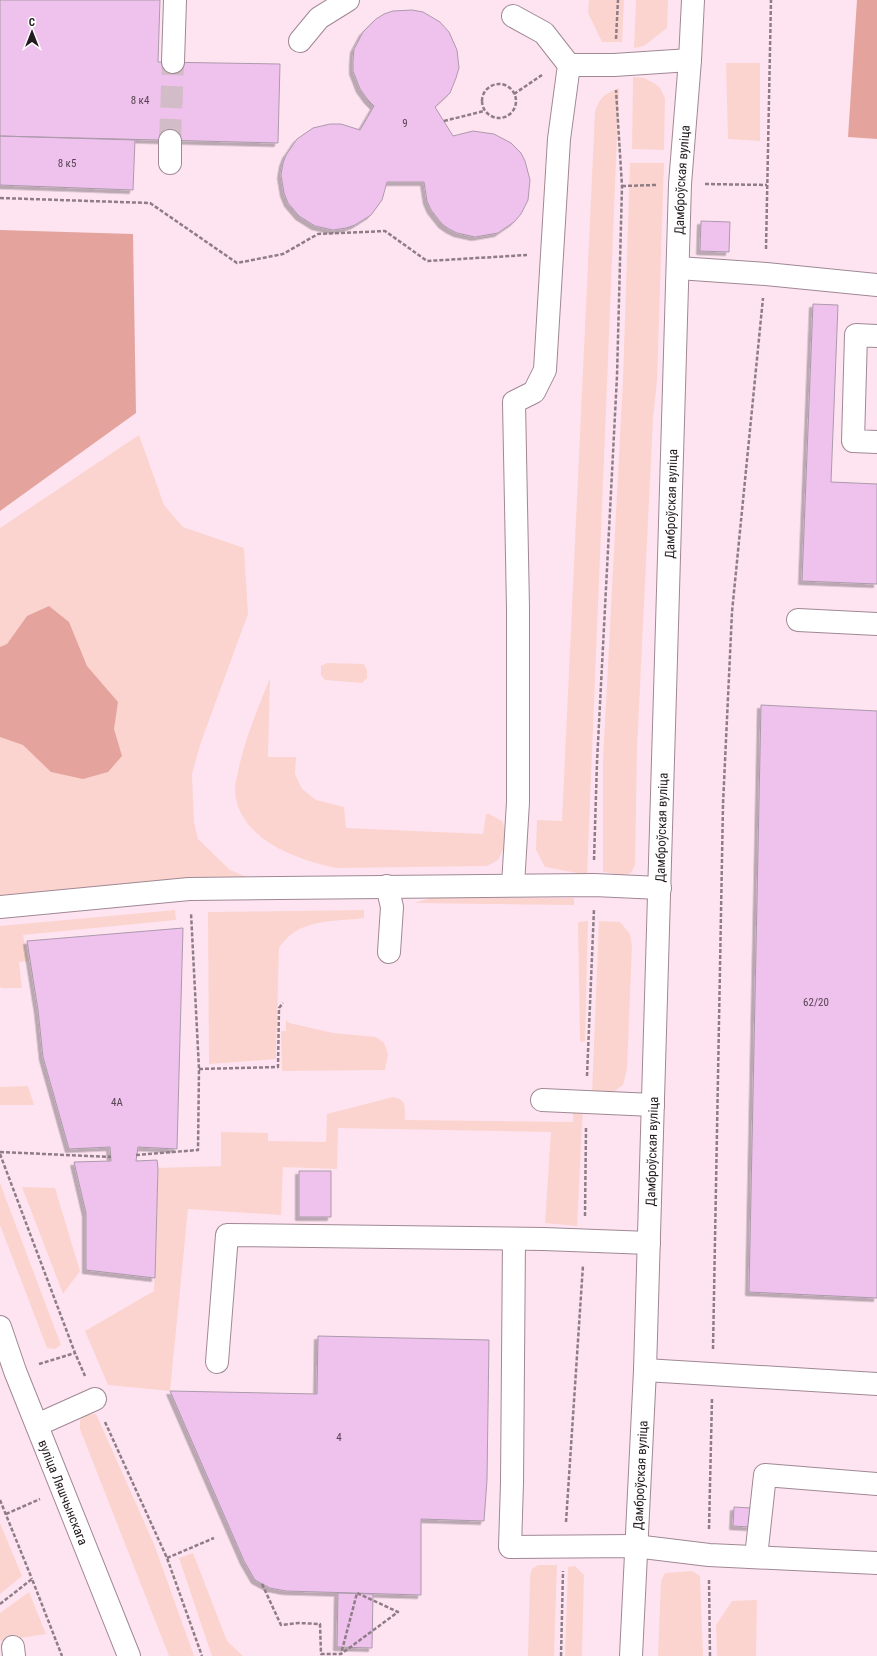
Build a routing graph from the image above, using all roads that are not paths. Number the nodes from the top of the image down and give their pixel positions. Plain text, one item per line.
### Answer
1 (175, 0) edge
2 (348, 0) edge
3 (693, 0) edge
4 (513, 16) dead end
5 (300, 41) dead end
6 (690, 60) junction
7 (173, 62) tunnel mouth
8 (569, 65) junction
9 (170, 141) tunnel mouth
10 (170, 163) dead end
11 (678, 268) junction
12 (877, 285) edge
13 (877, 336) edge
14 (877, 442) edge
15 (798, 620) dead end
16 (877, 624) edge
17 (513, 885) junction
18 (387, 886) junction
19 (660, 888) junction
20 (0, 907) edge
21 (389, 952) dead end
22 (542, 1100) dead end
23 (653, 1104) junction
24 (514, 1239) junction
25 (649, 1242) junction
26 (0, 1327) edge
27 (217, 1362) dead end
28 (645, 1370) junction
29 (877, 1384) edge
30 (95, 1399) dead end
31 (37, 1425) junction
32 (877, 1484) edge
33 (636, 1546) junction
34 (756, 1557) junction
35 (877, 1563) edge
36 (129, 1656) edge
37 (631, 1656) edge

1 - 7 street
2 - 5 street
3 - 6 street, Дамброўская вуліца
4 - 8 street
6 - 8 street
6 - 11 street, Дамброўская вуліца
8 - 17 street
9 - 10 street
11 - 12 street
11 - 19 street, Дамброўская вуліца
13 - 14 street
15 - 16 street
17 - 18 street
17 - 19 street
18 - 20 street
18 - 21 street
19 - 23 street, Дамброўская вуліца
22 - 23 street
23 - 25 street, Дамброўская вуліца
24 - 25 street
24 - 27 street
24 - 33 street
25 - 28 street, Дамброўская вуліца
26 - 31 street, вуліца Ляшчынскага
28 - 29 street
28 - 33 street, Дамброўская вуліца
30 - 31 street
31 - 36 street, вуліца Ляшчынскага
32 - 34 street
33 - 34 street
33 - 37 street, Дамброўская вуліца
34 - 35 street

